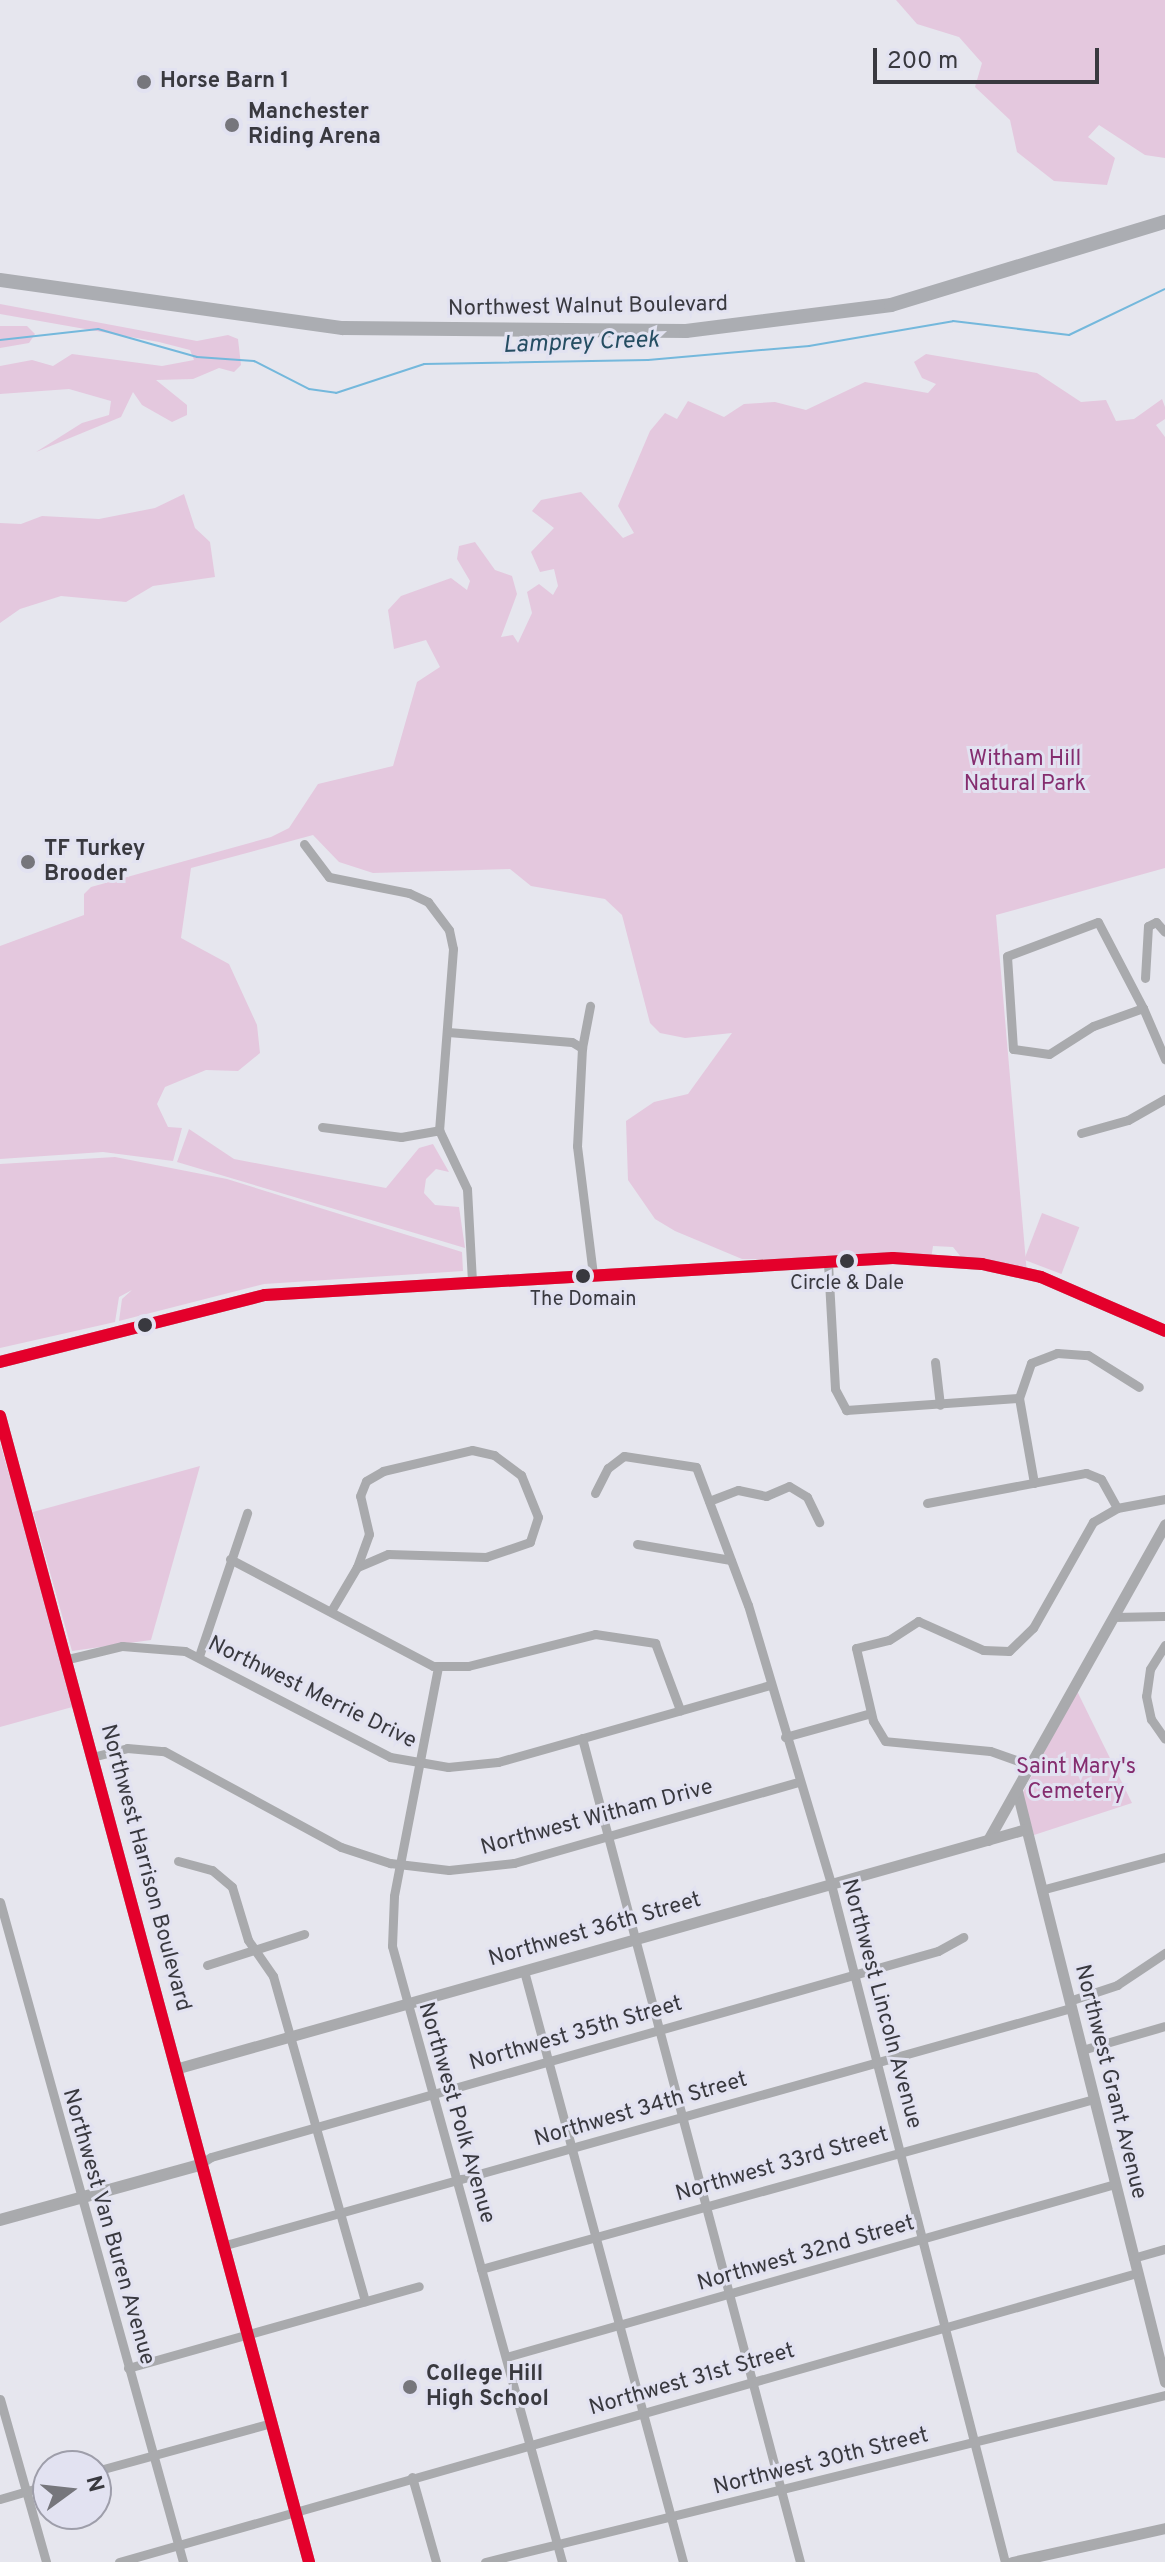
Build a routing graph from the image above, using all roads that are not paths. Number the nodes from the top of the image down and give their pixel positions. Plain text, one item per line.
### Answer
1 (1165, 222) edge
2 (0, 280) edge
3 (304, 844) dead end
4 (1165, 932) edge
5 (1145, 978) dead end
6 (590, 1006) dead end
7 (1143, 1008) junction
8 (448, 1032) junction
9 (582, 1048) junction
10 (1165, 1059) edge
11 (1165, 1099) edge
12 (322, 1127) dead end
13 (439, 1130) junction
14 (1081, 1133) dead end
15 (828, 1263) junction
16 (593, 1275) junction
17 (472, 1282) junction
18 (1165, 1331) edge
19 (0, 1362) edge
20 (935, 1362) dead end
21 (1139, 1387) dead end
22 (1019, 1398) junction
23 (940, 1405) junction
24 (0, 1416) edge
25 (1034, 1483) junction
26 (595, 1493) dead end
27 (1165, 1499) edge
28 (709, 1501) junction
29 (927, 1503) dead end
30 (1117, 1508) junction
31 (247, 1513) dead end
32 (819, 1522) dead end
33 (1165, 1524) edge
34 (368, 1536) junction
35 (637, 1544) dead end
36 (388, 1554) junction
37 (230, 1559) junction
38 (731, 1560) junction
39 (357, 1567) junction
40 (331, 1611) junction
41 (1165, 1616) edge
42 (1114, 1617) junction
43 (1165, 1645) edge
44 (199, 1656) junction
45 (68, 1659) junction
46 (438, 1667) junction
47 (770, 1685) junction
48 (680, 1710) junction
49 (871, 1713) junction
50 (785, 1737) junction
51 (582, 1738) junction
52 (1165, 1739) edge
53 (96, 1756) junction
54 (418, 1765) junction
55 (1030, 1765) junction
56 (798, 1782) junction
57 (1017, 1791) junction
58 (1026, 1829) junction
59 (609, 1836) junction
60 (988, 1840) junction
61 (1165, 1857) edge
62 (178, 1861) dead end
63 (400, 1865) junction
64 (831, 1884) junction
65 (1041, 1890) junction
66 (0, 1902) edge
67 (304, 1934) dead end
68 (963, 1937) dead end
69 (638, 1938) junction
70 (254, 1949) junction
71 (1165, 1953) edge
72 (207, 1965) dead end
73 (524, 1971) junction
74 (855, 1974) junction
75 (407, 2004) junction
76 (1070, 2005) junction
77 (1165, 2026) edge
78 (661, 2028) junction
79 (291, 2036) junction
80 (1082, 2050) junction
81 (549, 2060) junction
82 (877, 2062) junction
83 (175, 2069) junction
84 (431, 2093) junction
85 (1094, 2099) junction
86 (684, 2117) junction
87 (316, 2126) junction
88 (572, 2149) junction
89 (900, 2151) junction
90 (199, 2165) junction
91 (456, 2181) junction
92 (1115, 2184) junction
93 (80, 2198) junction
94 (707, 2205) junction
95 (340, 2213) junction
96 (0, 2220) edge
97 (596, 2236) junction
98 (922, 2239) junction
99 (222, 2246) junction
100 (1165, 2249) edge
101 (1133, 2258) junction
102 (481, 2269) junction
103 (1137, 2273) junction
104 (419, 2286) dead end
105 (731, 2294) junction
106 (365, 2301) junction
107 (621, 2324) junction
108 (945, 2327) junction
109 (246, 2335) junction
110 (1160, 2343) edge
111 (506, 2357) junction
112 (128, 2368) junction
113 (753, 2381) junction
114 (1165, 2382) edge
115 (1165, 2395) edge
116 (0, 2399) edge
117 (644, 2412) junction
118 (271, 2423) junction
119 (974, 2443) junction
120 (530, 2444) junction
121 (153, 2455) junction
122 (112, 2467) edge
123 (412, 2477) junction
124 (32, 2489) edge
125 (781, 2490) junction
126 (26, 2491) junction
127 (0, 2499) edge
128 (294, 2510) junction
129 (672, 2517) junction
130 (1165, 2528) edge
131 (178, 2545) junction
132 (557, 2545) junction
133 (46, 2562) edge
134 (119, 2562) edge
135 (183, 2562) edge
136 (309, 2562) edge
137 (436, 2562) edge
138 (485, 2562) edge
139 (562, 2562) edge
140 (683, 2562) edge
141 (800, 2562) edge
142 (1005, 2562) edge
143 (1012, 2562) edge

1 - 2 main road, Northwest Walnut Boulevard
3 - 8 street
4 - 5 street
6 - 9 street
7 - 7 street
7 - 10 street
8 - 9 street
8 - 13 street
9 - 16 street
11 - 14 street
12 - 13 street
13 - 17 street
15 - 16 main road
15 - 18 main road
15 - 23 street
16 - 17 main road
17 - 19 main road
20 - 23 street
21 - 22 street
22 - 23 street
22 - 25 street
24 - 45 main road, Northwest Harrison Boulevard
25 - 29 street
25 - 30 street
26 - 28 street, Northwest Lincoln Avenue
27 - 30 street
28 - 32 street
28 - 38 street, Northwest Lincoln Avenue
30 - 49 street
31 - 37 street
33 - 42 street
34 - 36 street
34 - 36 street
34 - 39 street
35 - 38 street
36 - 39 street
37 - 40 street
37 - 44 street
38 - 47 street, Northwest Lincoln Avenue
39 - 40 street
40 - 46 street
41 - 42 street
42 - 55 street
43 - 52 street
44 - 45 street, Northwest Merrie Drive
44 - 54 street, Northwest Merrie Drive
45 - 53 main road, Northwest Harrison Boulevard
46 - 48 street
46 - 54 street, Northwest Polk Avenue
47 - 48 street, Northwest Merrie Drive
47 - 50 street, Northwest Lincoln Avenue
48 - 51 street, Northwest Merrie Drive
49 - 50 street
49 - 55 street
50 - 56 street, Northwest Lincoln Avenue
51 - 54 street, Northwest Merrie Drive
51 - 59 street
53 - 63 street, Northwest Witham Drive
53 - 83 main road, Northwest Harrison Boulevard
54 - 63 street, Northwest Polk Avenue
55 - 57 street
56 - 59 street, Northwest Witham Drive
56 - 64 street, Northwest Lincoln Avenue
57 - 58 street, Northwest Grant Avenue
57 - 60 street
58 - 60 street, Northwest 36th Street
58 - 65 street, Northwest Grant Avenue
59 - 63 street, Northwest Witham Drive
59 - 69 street
60 - 64 street, Northwest 36th Street
61 - 65 street
62 - 70 street
63 - 75 street, Northwest Polk Avenue
64 - 69 street, Northwest 36th Street
64 - 74 street, Northwest Lincoln Avenue
65 - 76 street, Northwest Grant Avenue
66 - 93 street, Northwest Van Buren Avenue
67 - 70 street
68 - 74 street, Northwest 35th Street
69 - 73 street, Northwest 36th Street
69 - 78 street
70 - 72 street
70 - 79 street
71 - 76 street, Northwest 34th Street
73 - 75 street, Northwest 36th Street
73 - 81 street
74 - 78 street, Northwest 35th Street
74 - 82 street, Northwest Lincoln Avenue
75 - 79 street, Northwest 36th Street
75 - 84 street, Northwest Polk Avenue
76 - 80 street, Northwest Grant Avenue
76 - 82 street, Northwest 34th Street
77 - 80 street
78 - 81 street, Northwest 35th Street
78 - 86 street
79 - 83 street, Northwest 36th Street
79 - 87 street
80 - 85 street, Northwest Grant Avenue
81 - 84 street, Northwest 35th Street
81 - 88 street
82 - 86 street, Northwest 34th Street
82 - 89 street, Northwest Lincoln Avenue
83 - 90 main road, Northwest Harrison Boulevard
84 - 87 street, Northwest 35th Street
84 - 91 street, Northwest Polk Avenue
85 - 89 street, Northwest 33rd Street
85 - 92 street, Northwest Grant Avenue
86 - 88 street, Northwest 34th Street
86 - 94 street
87 - 90 street, Northwest 35th Street
87 - 95 street
88 - 91 street, Northwest 34th Street
88 - 97 street
89 - 94 street, Northwest 33rd Street
89 - 98 street, Northwest Lincoln Avenue
90 - 93 main road
90 - 99 main road, Northwest Harrison Boulevard
91 - 95 street, Northwest 34th Street
91 - 102 street, Northwest Polk Avenue
92 - 98 street, Northwest 32nd Street
92 - 101 street, Northwest Grant Avenue
93 - 96 main road
93 - 112 street, Northwest Van Buren Avenue
94 - 97 street, Northwest 33rd Street
94 - 105 street
95 - 99 street, Northwest 34th Street
95 - 106 street
97 - 102 street, Northwest 33rd Street
97 - 107 street
98 - 105 street, Northwest 32nd Street
98 - 108 street, Northwest Lincoln Avenue
99 - 109 main road, Northwest Harrison Boulevard
100 - 101 street
101 - 103 street, Northwest Grant Avenue
102 - 111 street, Northwest Polk Avenue
103 - 108 street, Northwest 31st Street
103 - 110 street, Northwest Grant Avenue
104 - 106 street
105 - 107 street, Northwest 32nd Street
105 - 113 street
106 - 109 street
107 - 111 street, Northwest 32nd Street
107 - 117 street
108 - 113 street, Northwest 31st Street
108 - 119 street, Northwest Lincoln Avenue
109 - 112 street
109 - 118 main road, Northwest Harrison Boulevard
110 - 114 street, Northwest Grant Avenue
111 - 120 street, Northwest Polk Avenue
112 - 121 street, Northwest Van Buren Avenue
113 - 117 street, Northwest 31st Street
113 - 125 street
115 - 119 street, Northwest 30th Street
116 - 126 street
117 - 120 street, Northwest 31st Street
117 - 129 street
118 - 121 street
118 - 128 main road, Northwest Harrison Boulevard
119 - 125 street, Northwest 30th Street
119 - 142 street, Northwest Lincoln Avenue
120 - 123 street, Northwest 31st Street
120 - 132 street, Northwest Polk Avenue
121 - 122 street
121 - 131 street, Northwest Van Buren Avenue
123 - 128 street, Northwest 31st Street
123 - 137 street
124 - 126 street
125 - 129 street, Northwest 30th Street
125 - 141 street
126 - 127 street
126 - 133 street
128 - 131 street, Northwest 31st Street
128 - 136 main road, Northwest Harrison Boulevard
129 - 132 street, Northwest 30th Street
129 - 140 street
130 - 143 street
131 - 134 street, Northwest 31st Street
131 - 135 street, Northwest Van Buren Avenue
132 - 138 street, Northwest 30th Street
132 - 139 street, Northwest Polk Avenue

